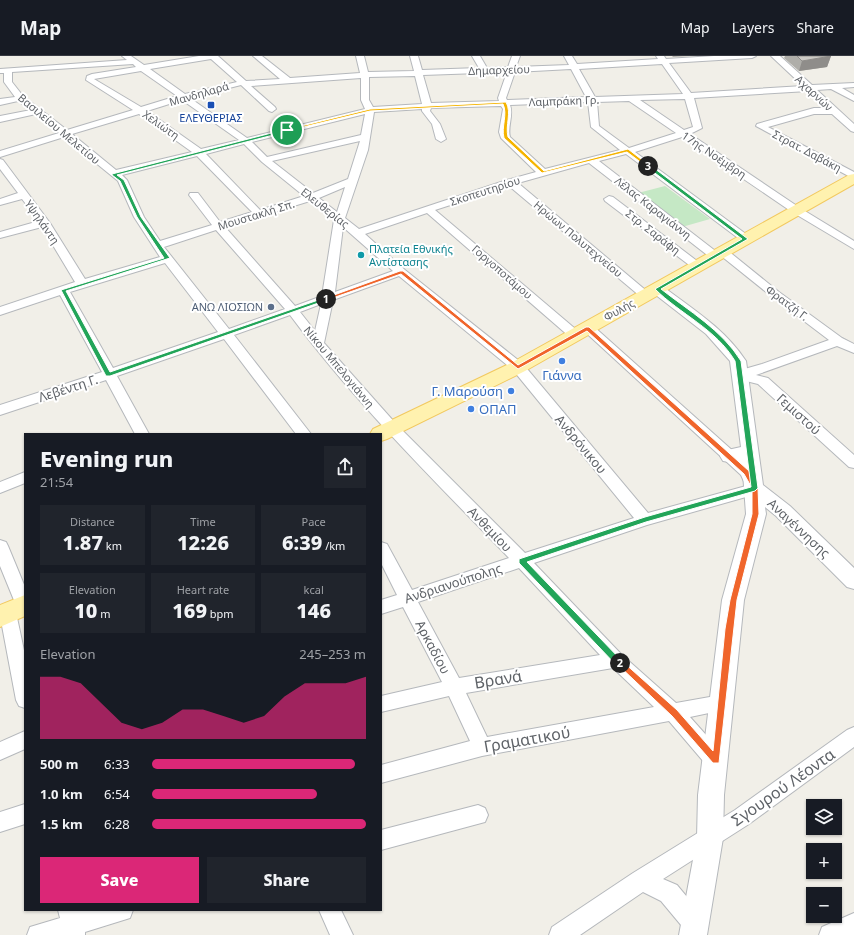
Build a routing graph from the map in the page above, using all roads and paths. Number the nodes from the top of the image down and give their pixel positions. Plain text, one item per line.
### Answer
1 (126, 56) edge
2 (213, 56) edge
3 (257, 56) edge
4 (360, 56) edge
5 (414, 56) edge
6 (476, 56) edge
7 (516, 56) edge
8 (568, 56) edge
9 (752, 56) edge
10 (775, 56) edge
11 (66, 57) dead end
12 (707, 57) edge
13 (662, 59) edge
14 (22, 60) dead end
15 (55, 61) edge
16 (134, 62) junction
17 (574, 67) junction
18 (25, 68) junction
19 (145, 69) junction
20 (512, 69) junction
21 (484, 70) junction
22 (4, 71) edge
23 (418, 72) junction
24 (365, 75) junction
25 (288, 81) junction
26 (243, 84) junction
27 (854, 85) edge
28 (832, 87) junction
29 (808, 88) junction
30 (689, 96) junction
31 (183, 97) junction
32 (20, 98) junction
33 (854, 98) edge
34 (632, 99) junction
35 (592, 100) junction
36 (0, 102) edge
37 (504, 103) junction
38 (427, 106) junction
39 (272, 109) dead end
40 (370, 110) junction
41 (38, 111) junction
42 (141, 111) junction
43 (833, 111) junction
44 (0, 119) edge
45 (854, 129) edge
46 (66, 134) junction
47 (683, 134) junction
48 (365, 137) junction
49 (441, 139) dead end
50 (246, 141) junction
51 (628, 150) junction
52 (200, 153) junction
53 (0, 154) edge
54 (265, 160) junction
55 (591, 160) junction
56 (0, 162) edge
57 (543, 173) junction
58 (113, 174) junction
59 (854, 177) edge
60 (352, 181) junction
61 (510, 182) junction
62 (632, 192) junction
63 (24, 195) junction
64 (194, 195) dead end
65 (311, 197) junction
66 (0, 202) edge
67 (429, 210) junction
68 (796, 210) junction
69 (259, 214) junction
70 (339, 220) junction
71 (45, 223) junction
72 (218, 226) junction
73 (357, 233) junction
74 (0, 235) edge
75 (746, 239) junction
76 (158, 245) junction
77 (854, 246) edge
78 (719, 254) junction
79 (167, 258) junction
80 (697, 266) junction
81 (401, 272) junction
82 (82, 284) junction
83 (63, 290) junction
84 (651, 292) junction
85 (328, 298) junction
86 (0, 311) edge
87 (293, 311) junction
88 (581, 332) junction
89 (225, 333) junction
90 (838, 341) junction
91 (318, 344) junction
92 (854, 350) edge
93 (518, 367) junction
94 (108, 375) junction
95 (739, 375) junction
96 (0, 410) edge
97 (386, 431) edge
98 (135, 432) edge
99 (303, 433) edge
100 (750, 451) junction
101 (729, 456) junction
102 (854, 463) edge
103 (24, 477) edge
104 (0, 488) edge
105 (755, 488) junction
106 (645, 520) junction
107 (0, 546) edge
108 (382, 550) edge
109 (522, 561) junction
110 (854, 581) edge
111 (407, 598) junction
112 (382, 607) edge
113 (14, 610) edge
114 (616, 660) junction
115 (454, 686) junction
116 (24, 692) edge
117 (721, 703) junction
118 (382, 704) edge
119 (674, 713) junction
120 (854, 736) edge
121 (24, 740) edge
122 (482, 747) junction
123 (0, 751) edge
124 (716, 760) junction
125 (382, 774) edge
126 (24, 814) edge
127 (478, 815) dead end
128 (0, 822) edge
129 (710, 838) junction
130 (382, 840) edge
131 (641, 881) junction
132 (118, 911) edge
133 (330, 911) edge
134 (71, 923) edge
135 (854, 924) edge
136 (693, 929) edge
137 (38, 935) edge
138 (342, 935) edge
139 (560, 935) edge
140 (830, 935) edge

1 - 16 street, Ελευθερίας
2 - 16 street
2 - 19 street
2 - 26 street
3 - 25 street
4 - 24 street
5 - 23 street
6 - 21 street
7 - 20 street
8 - 17 street
9 - 12 street, Δημαρχείου
10 - 29 street, Αχαρνών
11 - 15 street
12 - 13 street, Δημαρχείου
13 - 17 street, Δημαρχείου
13 - 30 street
14 - 18 street
15 - 16 street
15 - 18 street
16 - 19 street, Ελευθερίας
17 - 20 street, Δημαρχείου
17 - 35 street
18 - 22 street
19 - 31 street, Ελευθερίας
19 - 42 street, Χελιώτη
20 - 21 street, Δημαρχείου
20 - 37 street
21 - 23 street, Δημαρχείου
22 - 32 street, Βασιλείου Μελετίου
23 - 24 street, Δημαρχείου
23 - 38 street
24 - 25 street, Δημαρχείου
24 - 40 street
25 - 26 street, Δημαρχείου
26 - 31 street, Μανδηλαρά
26 - 39 street
27 - 28 street, Λαμπράκη Γρ.
28 - 29 street, Λαμπράκη Γρ.
28 - 33 street
29 - 30 street, Λαμπράκη Γρ.
29 - 43 street, Αχαρνών
30 - 34 street, Λαμπράκη Γρ.
30 - 47 street, Σκοπευτηρίου
31 - 42 street, Μανδηλαρά
31 - 50 street, Ελευθερίας
32 - 36 street
32 - 41 street, Βασιλείου Μελετίου
34 - 35 street, Λαμπράκη Γρ.
34 - 47 street, 17ης Νοέμβρη
35 - 37 street, Λαμπράκη Γρ.
35 - 51 street
37 - 38 street, Λαμπράκη Γρ.
37 - 57 street
38 - 40 street, Λαμπράκη Γρ.
38 - 49 street
40 - 48 street
40 - 50 street, Λαμπράκη Γρ.
41 - 44 street
41 - 46 street, Βασιλείου Μελετίου
42 - 46 street, Μανδηλαρά
42 - 52 street, Χελιώτη
43 - 45 street, Αχαρνών
43 - 59 street, Στρατ. Δαβάκη
46 - 53 street, Μανδηλαρά
46 - 58 street, Βασιλείου Μελετίου
47 - 51 street, Σκοπευτηρίου
47 - 68 street, 17ης Νοέμβρη
48 - 54 street
48 - 60 street
50 - 52 street, Λαμπράκη Γρ.
50 - 54 street, Ελευθερίας
51 - 55 street, Σκοπευτηρίου
51 - 75 street
52 - 58 street, Λαμπράκη Γρ.
52 - 69 street, Χελιώτη
54 - 65 street, Ελευθερίας
55 - 57 street, Σκοπευτηρίου
55 - 62 street, Λέλας Καραγιάννη
56 - 63 street, Υψηλάντη
57 - 61 street, Σκοπευτηρίου
58 - 76 street, Βασιλείου Μελετίου
59 - 68 main road, Φυλής
60 - 65 street, Μουστακλή Σπ.
60 - 70 street
61 - 67 street, Σκοπευτηρίου
61 - 84 street, Ηρώων Πολυτεχνείου
62 - 78 street, Λέλας Καραγιάννη
62 - 80 street, Στρ. Σαράφη
63 - 66 street
63 - 71 street, Υψηλάντη
64 - 72 street, Νίκου Μπελογιάννη
65 - 69 street, Μουστακλή Σπ.
65 - 70 street, Ελευθερίας
67 - 73 street, Σκοπευτηρίου
67 - 88 street, Γοργοποτάμου
68 - 75 main road, Φυλής
68 - 77 street, 17ης Νοέμβρη
69 - 72 street, Μουστακλή Σπ.
70 - 73 street, Ελευθερίας
70 - 85 street
71 - 74 street
71 - 82 street, Υψηλάντη
72 - 76 street, Μουστακλή Σπ.
72 - 87 street, Νίκου Μπελογιάννη
73 - 81 street, Ελευθερίας
75 - 78 main road, Φυλής
76 - 79 street, Βασιλείου Μελετίου
78 - 80 main road, Φυλής
78 - 90 street, Φρατζή Γ.
79 - 82 street
79 - 89 street, Βασιλείου Μελετίου
80 - 84 main road, Φυλής
81 - 85 street, Λεβέντη Γ.
81 - 93 street, Ελευθερίας
82 - 83 street
83 - 86 street
83 - 94 street
84 - 88 main road, Φυλής
84 - 95 street
85 - 87 street, Λεβέντη Γ.
85 - 91 street
87 - 89 street, Λεβέντη Γ.
87 - 91 street, Νίκου Μπελογιάννη
88 - 93 main road, Φυλής
88 - 101 street, Αναγέννησης
89 - 94 street, Λεβέντη Γ.
89 - 99 street, Βασιλείου Μελετίου
90 - 92 street, Φρατζή Γ.
90 - 95 street
91 - 97 street, Νίκου Μπελογιάννη
93 - 97 main road, Φυλής
93 - 106 street, Ανδρόνικου
94 - 96 street, Λεβέντη Γ.
94 - 98 street
95 - 100 street
95 - 102 street, Γεμιστού
97 - 109 street, Ανθεμίου
100 - 101 street
100 - 105 street
101 - 105 street, Αναγέννησης
103 - 104 street
105 - 106 street, Ανδριανούπολης
105 - 110 street, Αναγέννησης
105 - 117 street
106 - 109 street, Ανδριανούπολης
107 - 113 street
108 - 111 street, Αρκαδίου
109 - 111 street, Ανδριανούπολης
109 - 114 street, Ανθεμίου
111 - 112 street, Ανδριανούπολης
111 - 115 street, Αρκαδίου
113 - 116 street
114 - 115 street, Βρανά
114 - 119 street, Ανθεμίου
115 - 118 street, Βρανά
115 - 122 street, Αρκαδίου
117 - 119 street
117 - 124 street
119 - 122 street, Γραματικού
119 - 124 street, Ανθεμίου
120 - 129 street, Σγουρού Λέοντα
121 - 123 street
122 - 125 street, Γραματικού
124 - 129 street
126 - 128 street
127 - 130 street
129 - 131 street, Σγουρού Λέοντα
129 - 136 street
131 - 136 street
131 - 139 street, Σγουρού Λέοντα
132 - 134 street
133 - 138 street
134 - 137 street
135 - 140 street

